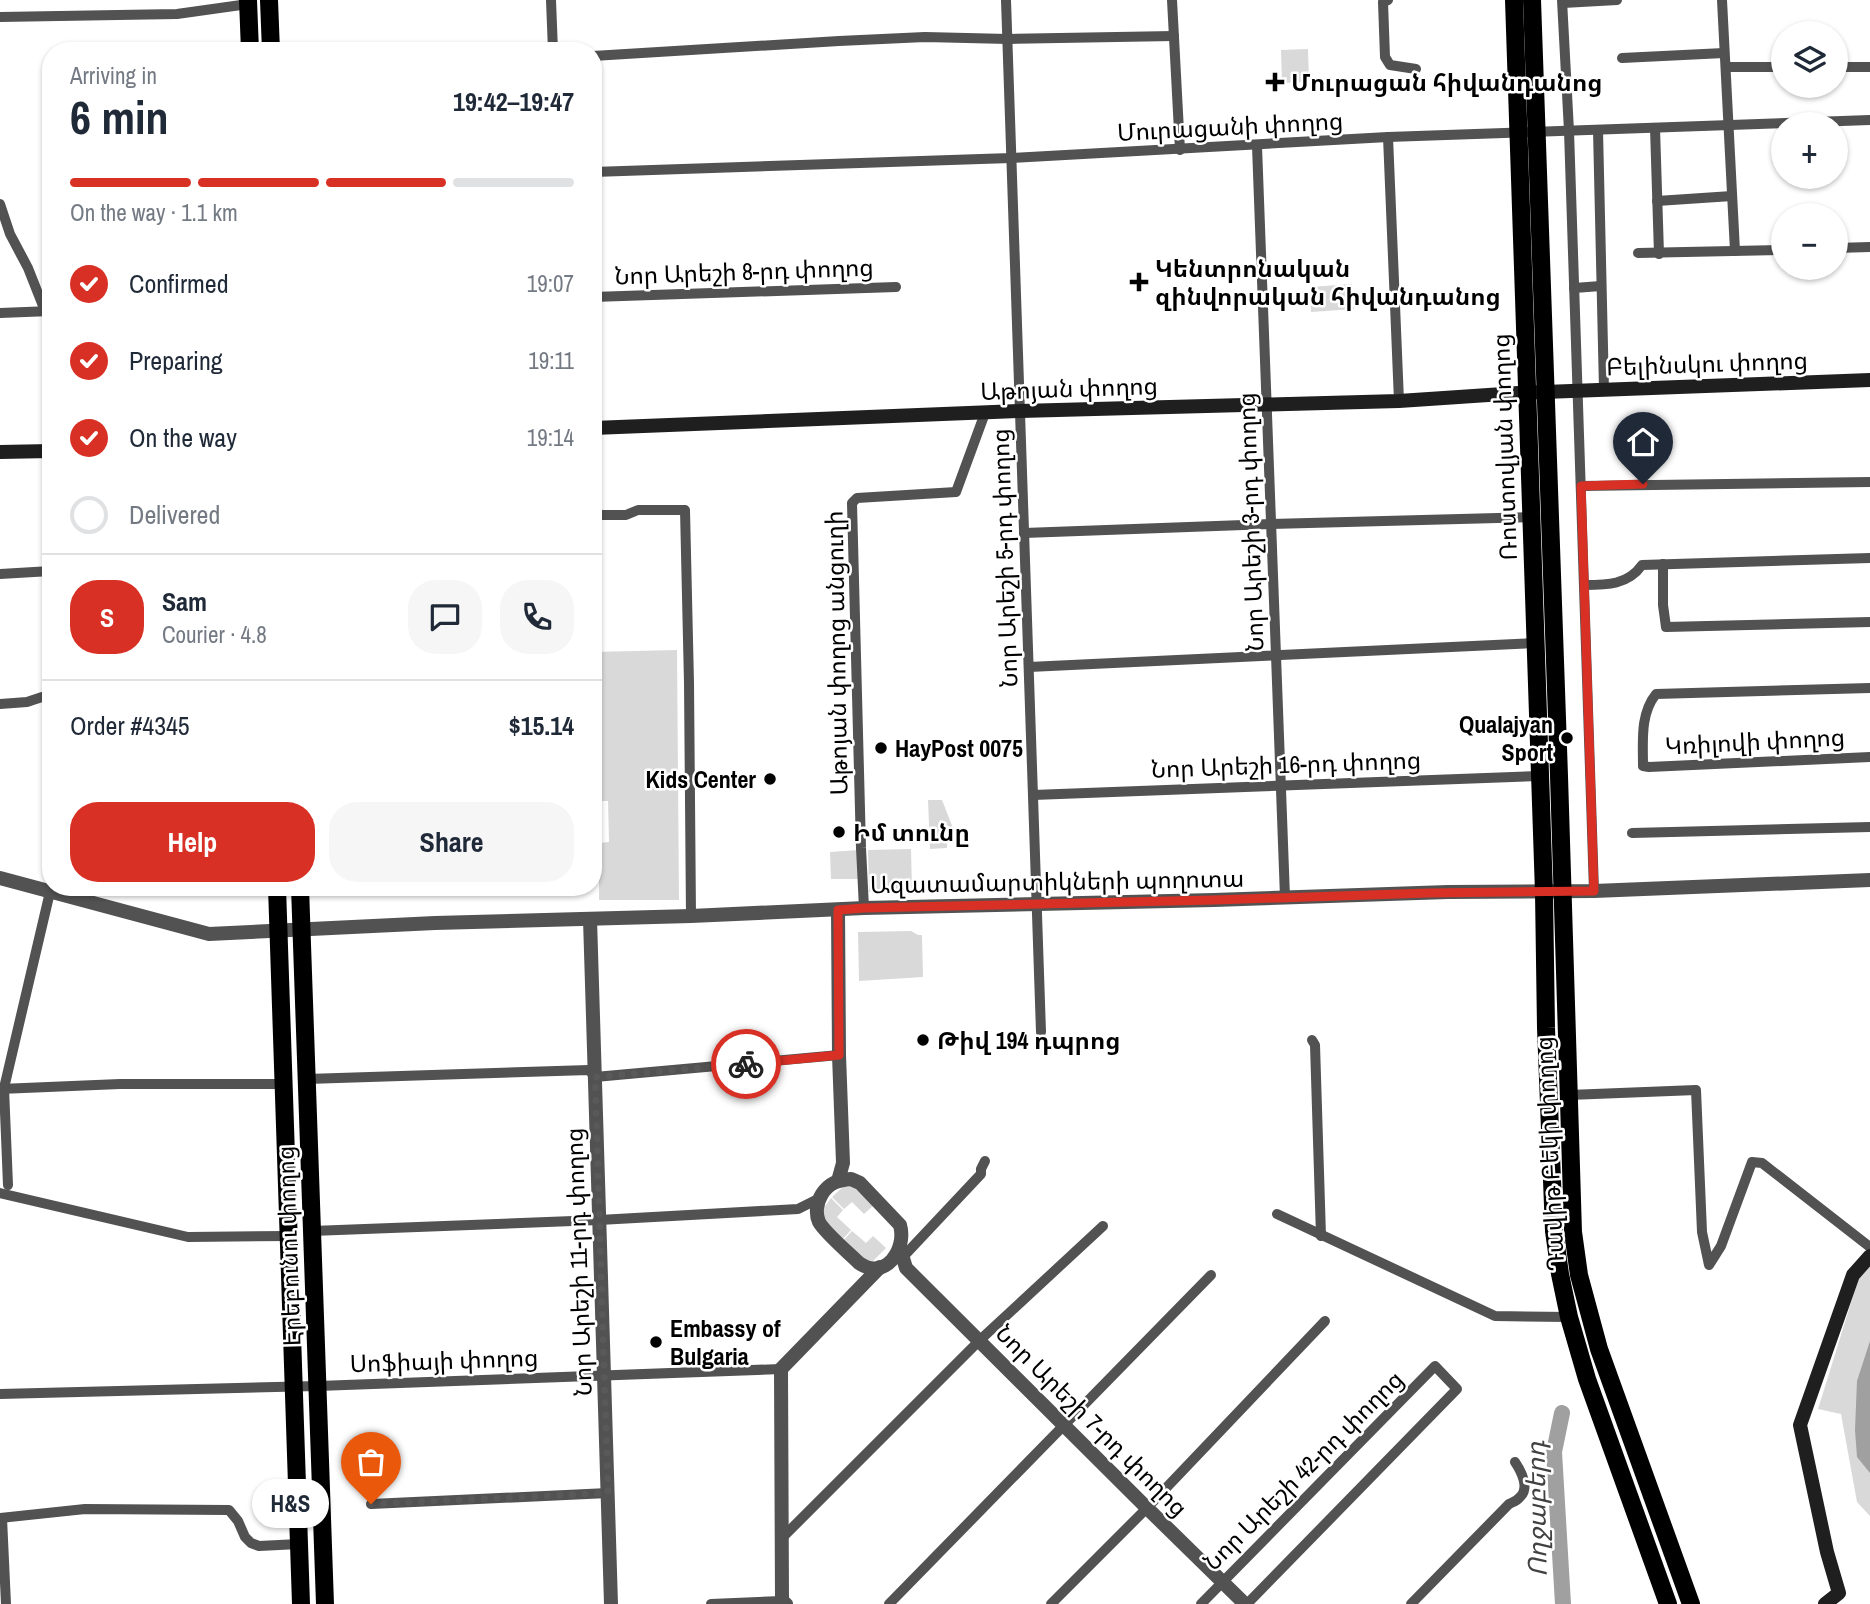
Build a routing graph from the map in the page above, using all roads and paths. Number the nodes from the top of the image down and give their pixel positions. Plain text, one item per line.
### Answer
1 (269, 0) edge
2 (551, 0) edge
3 (1006, 0) edge
4 (1172, 0) edge
5 (1388, 0) edge
6 (1514, 0) edge
7 (1532, 0) edge
8 (1617, 0) edge
9 (1722, 0) edge
10 (1562, 1) edge
11 (248, 2) edge
12 (0, 17) edge
13 (1174, 36) junction
14 (1008, 39) junction
15 (250, 42) edge
16 (271, 42) edge
17 (553, 42) edge
18 (1724, 53) junction
19 (602, 55) edge
20 (1622, 58) dead end
21 (1726, 67) junction
22 (1771, 67) edge
23 (1848, 67) edge
24 (1870, 67) edge
25 (1416, 69) dead end
26 (1870, 120) edge
27 (1728, 125) junction
28 (1655, 128) junction
29 (1598, 130) junction
30 (1569, 131) junction
31 (1538, 133) junction
32 (1520, 134) junction
33 (1388, 137) junction
34 (1257, 146) junction
35 (1180, 150) junction
36 (1012, 158) junction
37 (602, 172) edge
38 (1732, 196) junction
39 (1657, 201) junction
40 (0, 204) edge
41 (1870, 247) edge
42 (1848, 248) edge
43 (1771, 250) edge
44 (1735, 251) junction
45 (1638, 253) dead end
46 (1659, 254) junction
47 (1601, 286) junction
48 (897, 287) dead end
49 (1574, 288) junction
50 (602, 297) edge
51 (42, 298) edge
52 (42, 311) edge
53 (0, 313) edge
54 (1870, 380) edge
55 (1604, 390) junction
56 (1577, 391) junction
57 (1546, 392) junction
58 (1526, 393) junction
59 (1399, 401) junction
60 (1266, 404) junction
61 (1020, 411) junction
62 (985, 413) junction
63 (602, 428) edge
64 (42, 451) edge
65 (0, 452) edge
66 (1870, 482) edge
67 (1581, 486) junction
68 (602, 515) edge
69 (1531, 517) junction
70 (1272, 524) junction
71 (1024, 533) junction
72 (1870, 558) edge
73 (1663, 564) junction
74 (42, 572) edge
75 (0, 574) edge
76 (1584, 585) junction
77 (1870, 622) edge
78 (1535, 643) junction
79 (1276, 654) junction
80 (1029, 667) junction
81 (1870, 688) edge
82 (42, 697) edge
83 (0, 704) edge
84 (1870, 757) edge
85 (1539, 776) junction
86 (1281, 784) junction
87 (1033, 795) junction
88 (1870, 827) edge
89 (1632, 833) dead end
90 (0, 878) edge
91 (1870, 880) edge
92 (42, 890) edge
93 (1594, 891) junction
94 (1563, 892) junction
95 (1544, 893) junction
96 (49, 896) edge
97 (65, 896) edge
98 (277, 896) edge
99 (300, 896) edge
100 (1285, 897) junction
101 (1037, 904) junction
102 (864, 908) junction
103 (838, 910) junction
104 (691, 916) junction
105 (590, 919) junction
106 (302, 929) junction
107 (279, 930) junction
108 (1041, 1031) dead end
109 (1312, 1040) dead end
110 (839, 1055) junction
111 (595, 1077) junction
112 (307, 1079) junction
113 (284, 1084) junction
114 (2, 1089) edge
115 (1569, 1095) junction
116 (985, 1161) dead end
117 (843, 1163) junction
118 (838, 1181) junction
119 (856, 1181) junction
120 (4, 1189) edge
121 (820, 1198) junction
122 (798, 1209) junction
123 (1277, 1214) dead end
124 (599, 1220) junction
125 (818, 1220) junction
126 (1103, 1226) dead end
127 (312, 1231) junction
128 (289, 1236) junction
129 (1321, 1236) junction
130 (1870, 1247) edge
131 (1870, 1256) edge
132 (896, 1261) junction
133 (862, 1265) junction
134 (1211, 1275) dead end
135 (864, 1283) junction
136 (1569, 1317) junction
137 (1325, 1321) dead end
138 (980, 1340) junction
139 (781, 1369) junction
140 (605, 1375) junction
141 (294, 1386) junction
142 (318, 1386) junction
143 (0, 1394) edge
144 (1063, 1425) junction
145 (1515, 1462) dead end
146 (608, 1493) junction
147 (371, 1504) dead end
148 (1147, 1508) junction
149 (1, 1518) edge
150 (781, 1539) junction
151 (299, 1544) junction
152 (1222, 1582) junction
153 (1841, 1598) edge
154 (784, 1602) edge
155 (6, 1604) edge
156 (301, 1604) edge
157 (326, 1604) edge
158 (611, 1604) edge
159 (711, 1604) edge
160 (889, 1604) edge
161 (1051, 1604) edge
162 (1201, 1604) edge
163 (1246, 1604) edge
164 (1411, 1604) edge
165 (1668, 1604) edge
166 (1690, 1604) edge
167 (1825, 1604) edge

1 - 16 main road
2 - 17 street
3 - 14 street, Նոր Արեշի 5-րդ փողոց
4 - 13 street
5 - 25 street
6 - 32 main road, Ռոստովյան փողոց
7 - 31 main road, Ռոստովյան փողոց
8 - 10 street
9 - 18 street
10 - 30 street
11 - 12 street
11 - 15 main road
13 - 14 street
13 - 35 street
14 - 19 street
14 - 36 street, Նոր Արեշի 5-րդ փողոց
18 - 20 street
18 - 21 street
21 - 22 street
21 - 27 street
23 - 24 street
26 - 27 street, Մուրացանի փողոց
27 - 28 street, Մուրացանի փողոց
27 - 38 street
28 - 29 street, Մուրացանի փողոց
28 - 39 street
29 - 30 street, Մուրացանի փողոց
29 - 47 street
30 - 31 street, Մուրացանի փողոց
30 - 49 street
31 - 32 street, Մուրացանի փողոց
31 - 57 main road, Ռոստովյան փողոց
32 - 33 street, Մուրացանի փողոց
32 - 58 main road, Ռոստովյան փողոց
33 - 34 street, Մուրացանի փողոց
33 - 59 street
34 - 35 street, Մուրացանի փողոց
34 - 60 street, Նոր Արեշի 3-րդ փողոց
35 - 36 street, Մուրացանի փողոց
36 - 37 street, Մուրացանի փողոց
36 - 61 street, Նոր Արեշի 5-րդ փողոց
38 - 39 street
38 - 44 street
39 - 46 street
40 - 51 street
41 - 42 street
43 - 44 street
44 - 46 street
45 - 46 street
47 - 49 street
47 - 55 street
48 - 50 street, Նոր Արեշի 8-րդ փողոց
49 - 56 street
52 - 53 street
54 - 55 main road, Բելինսկու փողոց
55 - 56 main road, Բելինսկու փողոց
56 - 57 main road, Բելինսկու փողոց
56 - 67 street
57 - 58 main road, Աթոյան փողոց
57 - 94 main road, Ռոստովյան փողոց
58 - 59 main road, Աթոյան փողոց
58 - 69 main road, Ռոստովյան փողոց
59 - 60 main road, Աթոյան փողոց
60 - 61 main road, Աթոյան փողոց
60 - 70 street, Նոր Արեշի 3-րդ փողոց
61 - 62 main road, Աթոյան փողոց
61 - 71 street, Նոր Արեշի 5-րդ փողոց
62 - 63 main road, Աթոյան փողոց
62 - 102 street, Աթոյան փողոց անցուղի
64 - 65 main road
66 - 67 street
67 - 76 street
68 - 104 street
69 - 70 street
69 - 78 main road, Ռոստովյան փողոց
70 - 71 street
70 - 79 street, Նոր Արեշի 3-րդ փողոց
71 - 80 street, Նոր Արեշի 5-րդ փողոց
72 - 73 street
73 - 76 street
73 - 77 street
74 - 75 street
76 - 93 street
78 - 79 street
78 - 85 main road, Ռոստովյան փողոց
79 - 80 street
79 - 86 street, Նոր Արեշի 3-րդ փողոց
80 - 87 street, Նոր Արեշի 5-րդ փողոց
81 - 84 street, Կռիլովի փողոց
82 - 83 street
85 - 86 street, Նոր Արեշի 16-րդ փողոց
85 - 95 main road, Ռոստովյան փողոց
86 - 87 street, Նոր Արեշի 16-րդ փողոց
86 - 100 street, Նոր Արեշի 3-րդ փողոց
87 - 101 street, Նոր Արեշի 5-րդ փողոց
88 - 89 street
90 - 92 street, Ազատամարտիկների պողոտա
91 - 93 street, Ազատամարտիկների պողոտա
93 - 94 street, Ազատամարտիկների պողոտա
94 - 95 street, Ազատամարտիկների պողոտա
94 - 115 main road, Դավիթ Բեկի փողոց
95 - 100 street, Ազատամարտիկների պողոտա
95 - 136 main road, Դավիթ Բեկի փողոց
96 - 114 street
97 - 107 street, Ազատամարտիկների պողոտա
98 - 107 main road, Էրեբունու փողոց
99 - 106 main road, Էրեբունու փողոց
100 - 101 street, Ազատամարտիկների պողոտա
101 - 102 street, Ազատամարտիկների պողոտա
101 - 108 street, Նոր Արեշի 5-րդ փողոց
102 - 103 street, Ազատամարտիկների պողոտա
103 - 104 street, Ազատամարտիկների պողոտա
103 - 110 street
104 - 105 street, Ազատամարտիկների պողոտա
105 - 106 street, Ազատամարտիկների պողոտա
105 - 111 street, Նոր Արեշի 11-րդ փողոց
106 - 107 street, Ազատամարտիկների պողոտա
106 - 112 main road, Էրեբունու փողոց
107 - 113 main road, Էրեբունու փողոց
109 - 129 street
110 - 111 street
110 - 117 street
111 - 112 street
111 - 124 street, Նոր Արեշի 11-րդ փողոց
112 - 127 main road, Էրեբունու փողոց
113 - 114 street
113 - 128 main road, Էրեբունու փողոց
114 - 120 street
115 - 130 street
115 - 166 main road, Դավիթ Բեկի փողոց
116 - 132 street
117 - 118 street
117 - 119 street
118 - 119 street
118 - 121 street
119 - 132 street
120 - 128 street
121 - 122 street
121 - 125 street
122 - 124 street
122 - 125 street
123 - 129 street
124 - 127 street
124 - 140 street, Նոր Արեշի 11-րդ փողոց
125 - 133 street
126 - 138 street
127 - 142 main road, Էրեբունու փողոց
128 - 141 main road, Էրեբունու փողոց
129 - 136 street
131 - 153 main road
132 - 133 street
132 - 135 street
132 - 138 street, Նոր Արեշի 7-րդ փողոց
133 - 135 street
134 - 144 street
135 - 139 street
136 - 165 main road, Դավիթ Բեկի փողոց
137 - 148 street
138 - 144 street, Նոր Արեշի 7-րդ փողոց
138 - 150 street
139 - 140 street, Սոֆիայի փողոց
139 - 150 street
140 - 142 street, Սոֆիայի փողոց
140 - 146 street, Նոր Արեշի 11-րդ փողոց
141 - 142 street, Սոֆիայի փողոց
141 - 143 street
141 - 151 main road, Էրեբունու փողոց
142 - 157 main road, Էրեբունու փողոց
144 - 148 street, Նոր Արեշի 7-րդ փողոց
144 - 160 street
145 - 164 street
146 - 147 street
146 - 158 street, Նոր Արեշի 11-րդ փողոց
148 - 152 street, Նոր Արեշի 7-րդ փողոց
148 - 161 street
149 - 151 street
149 - 155 street
150 - 154 street
151 - 156 main road, Էրեբունու փողոց
152 - 162 street, Նոր Արեշի 42-րդ փողոց
152 - 163 street, Նոր Արեշի 7-րդ փողոց
152 - 163 street, Նոր Արեշի 42-րդ փողոց
153 - 167 main road
154 - 159 street

